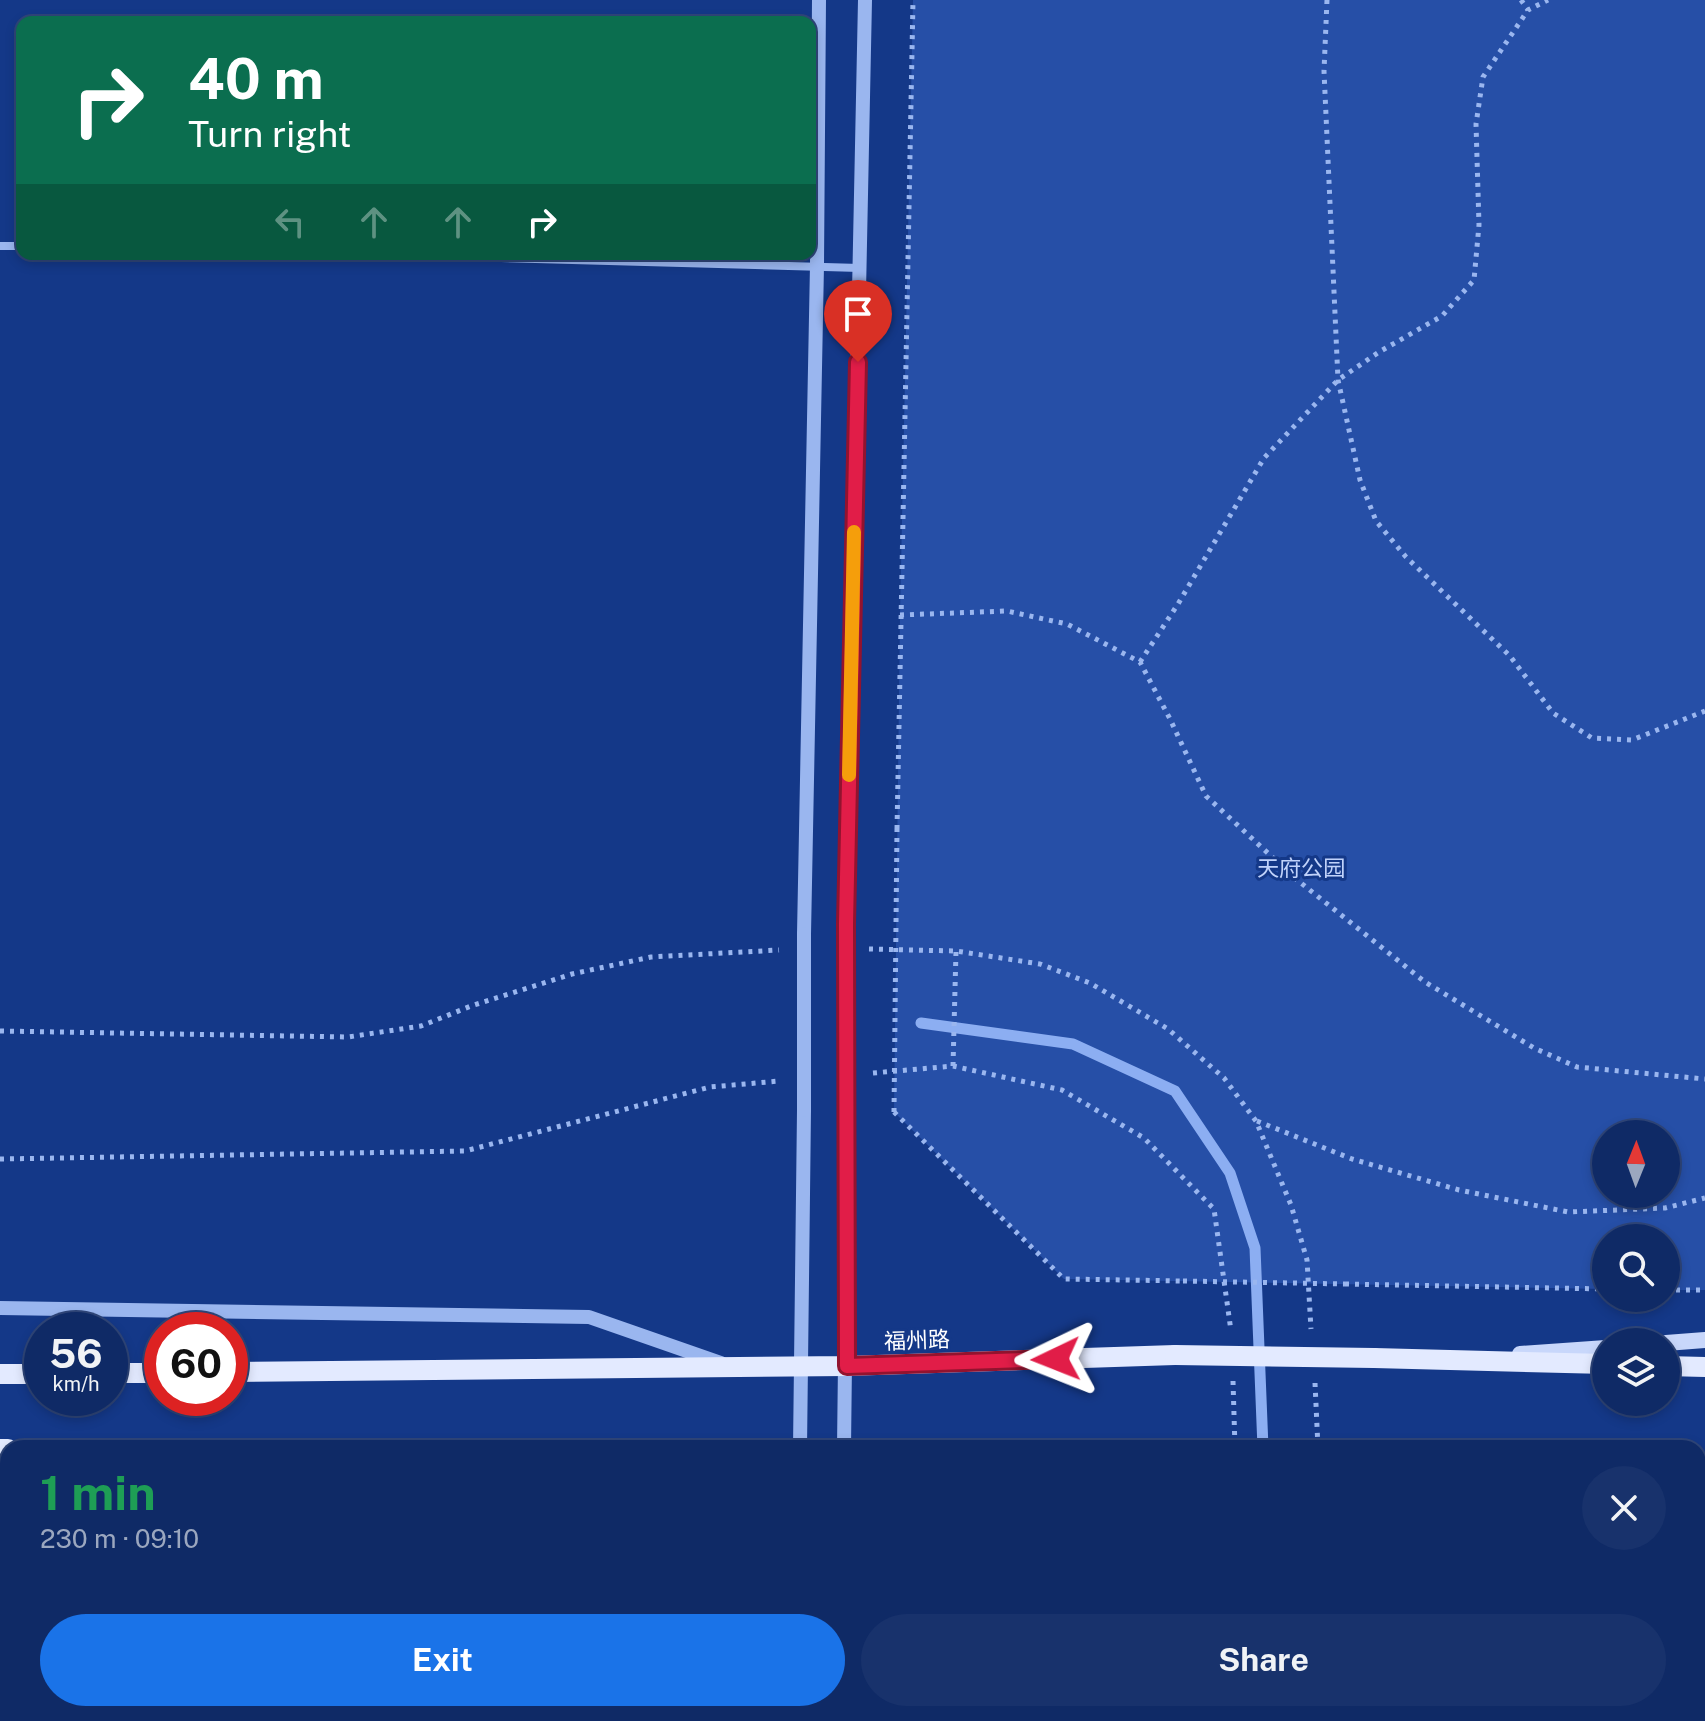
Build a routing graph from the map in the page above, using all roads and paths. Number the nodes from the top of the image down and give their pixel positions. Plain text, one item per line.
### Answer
1 (819, 0) edge
2 (865, 0) edge
3 (913, 0) edge
4 (1327, 0) edge
5 (1521, 0) edge
6 (1548, 0) edge
7 (1528, 10) junction
8 (609, 260) edge
9 (817, 265) junction
10 (860, 268) junction
11 (1338, 380) junction
12 (900, 615) junction
13 (1140, 662) junction
14 (1705, 711) edge
15 (860, 949) dead end
16 (786, 950) dead end
17 (956, 951) junction
18 (0, 1031) edge
19 (953, 1066) junction
20 (862, 1074) dead end
21 (1705, 1079) edge
22 (786, 1080) dead end
23 (1256, 1121) junction
24 (0, 1159) edge
25 (1705, 1198) edge
26 (1592, 1289) edge
27 (1680, 1290) edge
28 (1705, 1290) edge
29 (0, 1308) edge
30 (1312, 1338) dead end
31 (1705, 1340) edge
32 (1680, 1342) edge
33 (1232, 1344) dead end
34 (1592, 1349) edge
35 (1453, 1359) junction
36 (1592, 1364) edge
37 (847, 1366) junction
38 (1680, 1366) edge
39 (733, 1367) junction
40 (1705, 1367) edge
41 (1314, 1370) dead end
42 (248, 1372) edge
43 (0, 1374) edge
44 (24, 1374) edge
45 (1233, 1374) dead end
46 (800, 1440) edge
47 (844, 1440) edge
48 (1235, 1440) edge
49 (1318, 1440) edge

1 - 9 street
2 - 10 street
3 - 12 path
4 - 11 path
5 - 7 path
6 - 7 path
7 - 11 path
8 - 9 street
9 - 10 street
9 - 46 street, bridge
10 - 37 street, bridge
11 - 13 path
11 - 14 path
12 - 13 path
12 - 26 path, bridge
13 - 21 path
15 - 17 path
16 - 18 path
17 - 19 path
17 - 23 path
19 - 20 path
19 - 33 path
22 - 24 path
23 - 25 path
23 - 30 path
27 - 28 path
29 - 39 street
31 - 32 main road
34 - 35 main road
35 - 36 main road, 福州路
35 - 37 main road, 福州路, bridge
37 - 39 main road, 福州路
37 - 47 street
38 - 40 main road
39 - 42 main road, 福州路
41 - 49 path
43 - 44 main road
45 - 48 path

